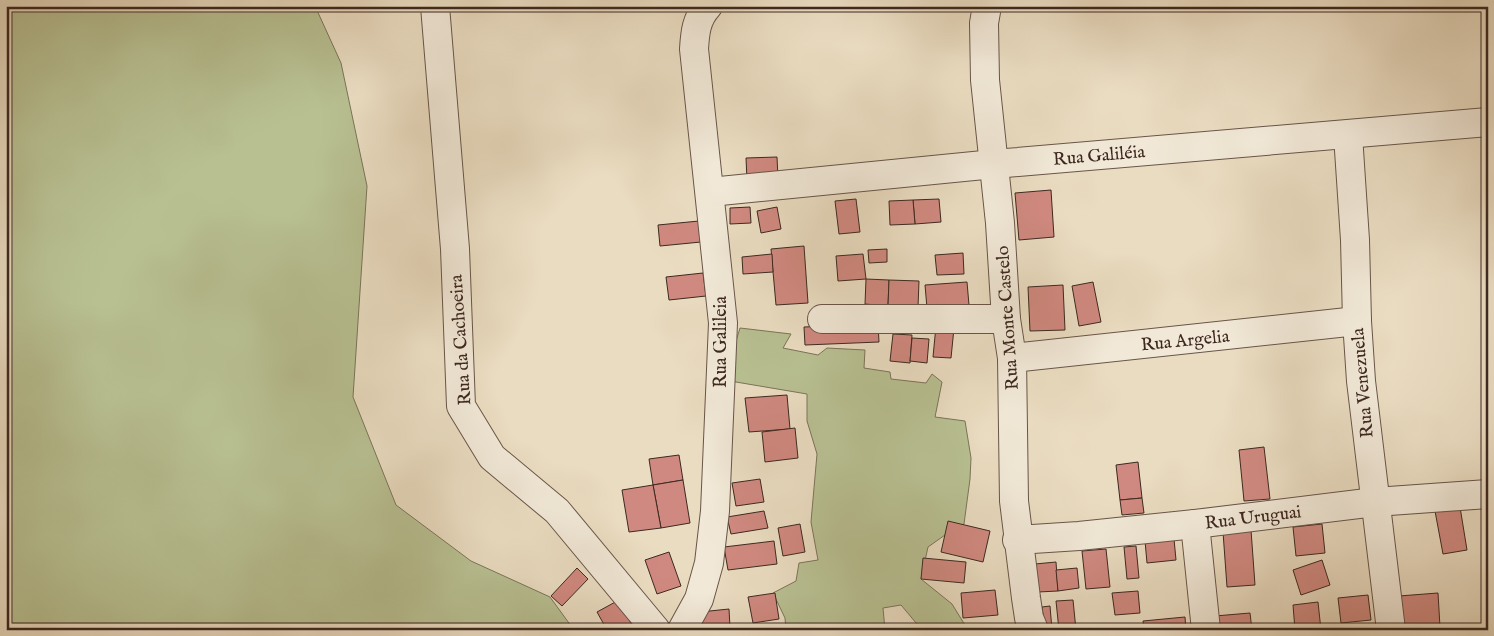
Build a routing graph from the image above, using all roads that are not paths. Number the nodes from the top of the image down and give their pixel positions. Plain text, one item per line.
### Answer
1 (435, 6) edge
2 (708, 6) edge
3 (987, 6) edge
4 (1488, 122) edge
5 (1348, 135) junction
6 (994, 164) junction
7 (710, 192) junction
8 (822, 319) dead end
9 (1006, 320) junction
10 (1357, 321) junction
11 (1012, 358) junction
12 (1488, 494) edge
13 (1375, 502) junction
14 (1194, 524) junction
15 (1017, 540) junction
16 (656, 630) edge
17 (682, 630) edge
18 (1034, 630) edge
19 (1206, 630) edge
20 (1390, 630) edge

1 - 16 street, Rua da Cachoeira
2 - 7 street, Rua Galileia
3 - 6 street, Rua Monte Castelo
4 - 5 street, Rua Galiléia
5 - 6 street, Rua Galiléia
5 - 10 street, Rua Venezuela
6 - 7 street, Rua Galiléia
6 - 9 street, Rua Monte Castelo
7 - 17 street, Rua Galileia
8 - 9 street
9 - 11 street, Rua Monte Castelo
10 - 11 street, Rua Argelia
10 - 13 street, Rua Venezuela
11 - 15 street, Rua Monte Castelo
12 - 13 street, Rua Uruguai
13 - 14 street, Rua Uruguai
13 - 20 street, Rua Venezuela
14 - 15 street, Rua Uruguai
14 - 19 street
15 - 18 street, Rua Monte Castelo

